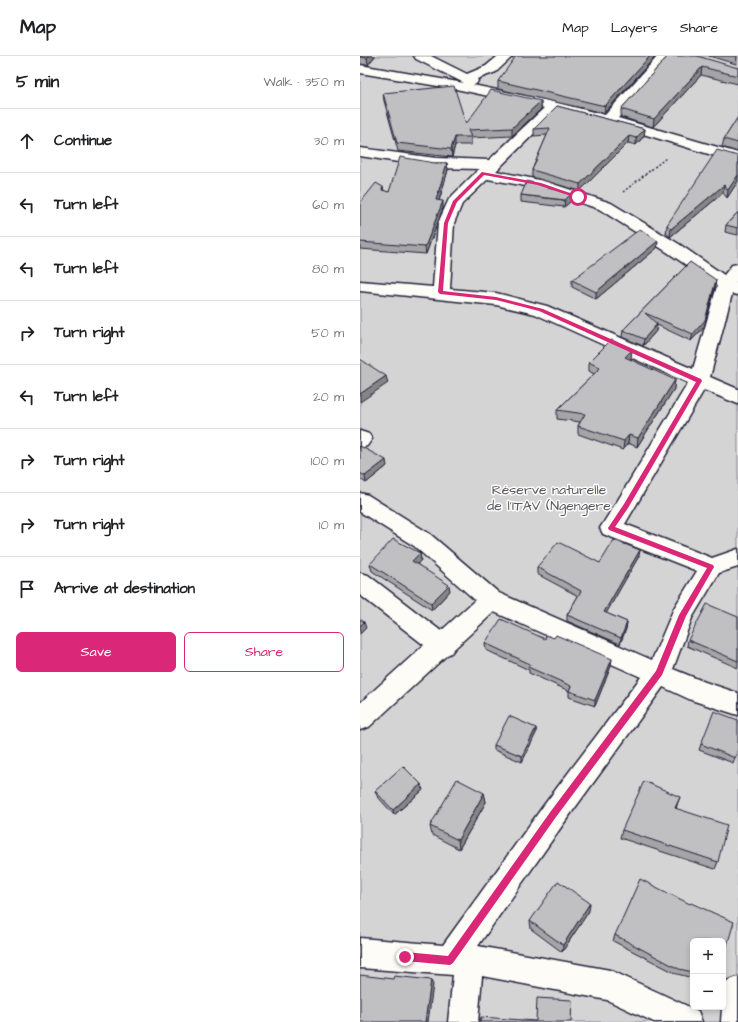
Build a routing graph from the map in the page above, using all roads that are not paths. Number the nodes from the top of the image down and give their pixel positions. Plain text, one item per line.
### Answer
1 (421, 56) edge
2 (506, 56) edge
3 (665, 56) edge
4 (360, 69) edge
5 (468, 78) junction
6 (483, 90) junction
7 (554, 106) junction
8 (609, 119) junction
9 (360, 152) edge
10 (738, 158) edge
11 (488, 169) junction
12 (738, 269) edge
13 (360, 286) edge
14 (732, 287) edge
15 (440, 292) junction
16 (699, 381) junction
17 (738, 397) edge
18 (360, 438) edge
19 (360, 441) edge
20 (360, 501) edge
21 (738, 558) edge
22 (711, 567) junction
23 (360, 582) edge
24 (491, 600) junction
25 (443, 646) junction
26 (659, 673) junction
27 (738, 704) edge
28 (360, 719) edge
29 (360, 953) edge
30 (460, 960) junction
31 (738, 992) edge
32 (463, 1022) edge
33 (687, 1022) edge
34 (736, 1022) edge

1 - 5 street
2 - 5 street
3 - 8 street
4 - 6 street
5 - 6 street
6 - 7 street
7 - 8 street
7 - 11 street
8 - 10 street
9 - 11 street
11 - 14 street
11 - 15 street
12 - 14 street
13 - 15 street
14 - 16 street
15 - 16 street
16 - 17 street
16 - 22 street
18 - 19 street
20 - 24 street
21 - 22 street
22 - 26 street
23 - 25 street
24 - 25 street
24 - 26 street
25 - 28 street
26 - 27 street
26 - 30 street
29 - 30 street
30 - 32 street
30 - 33 street
31 - 34 street

